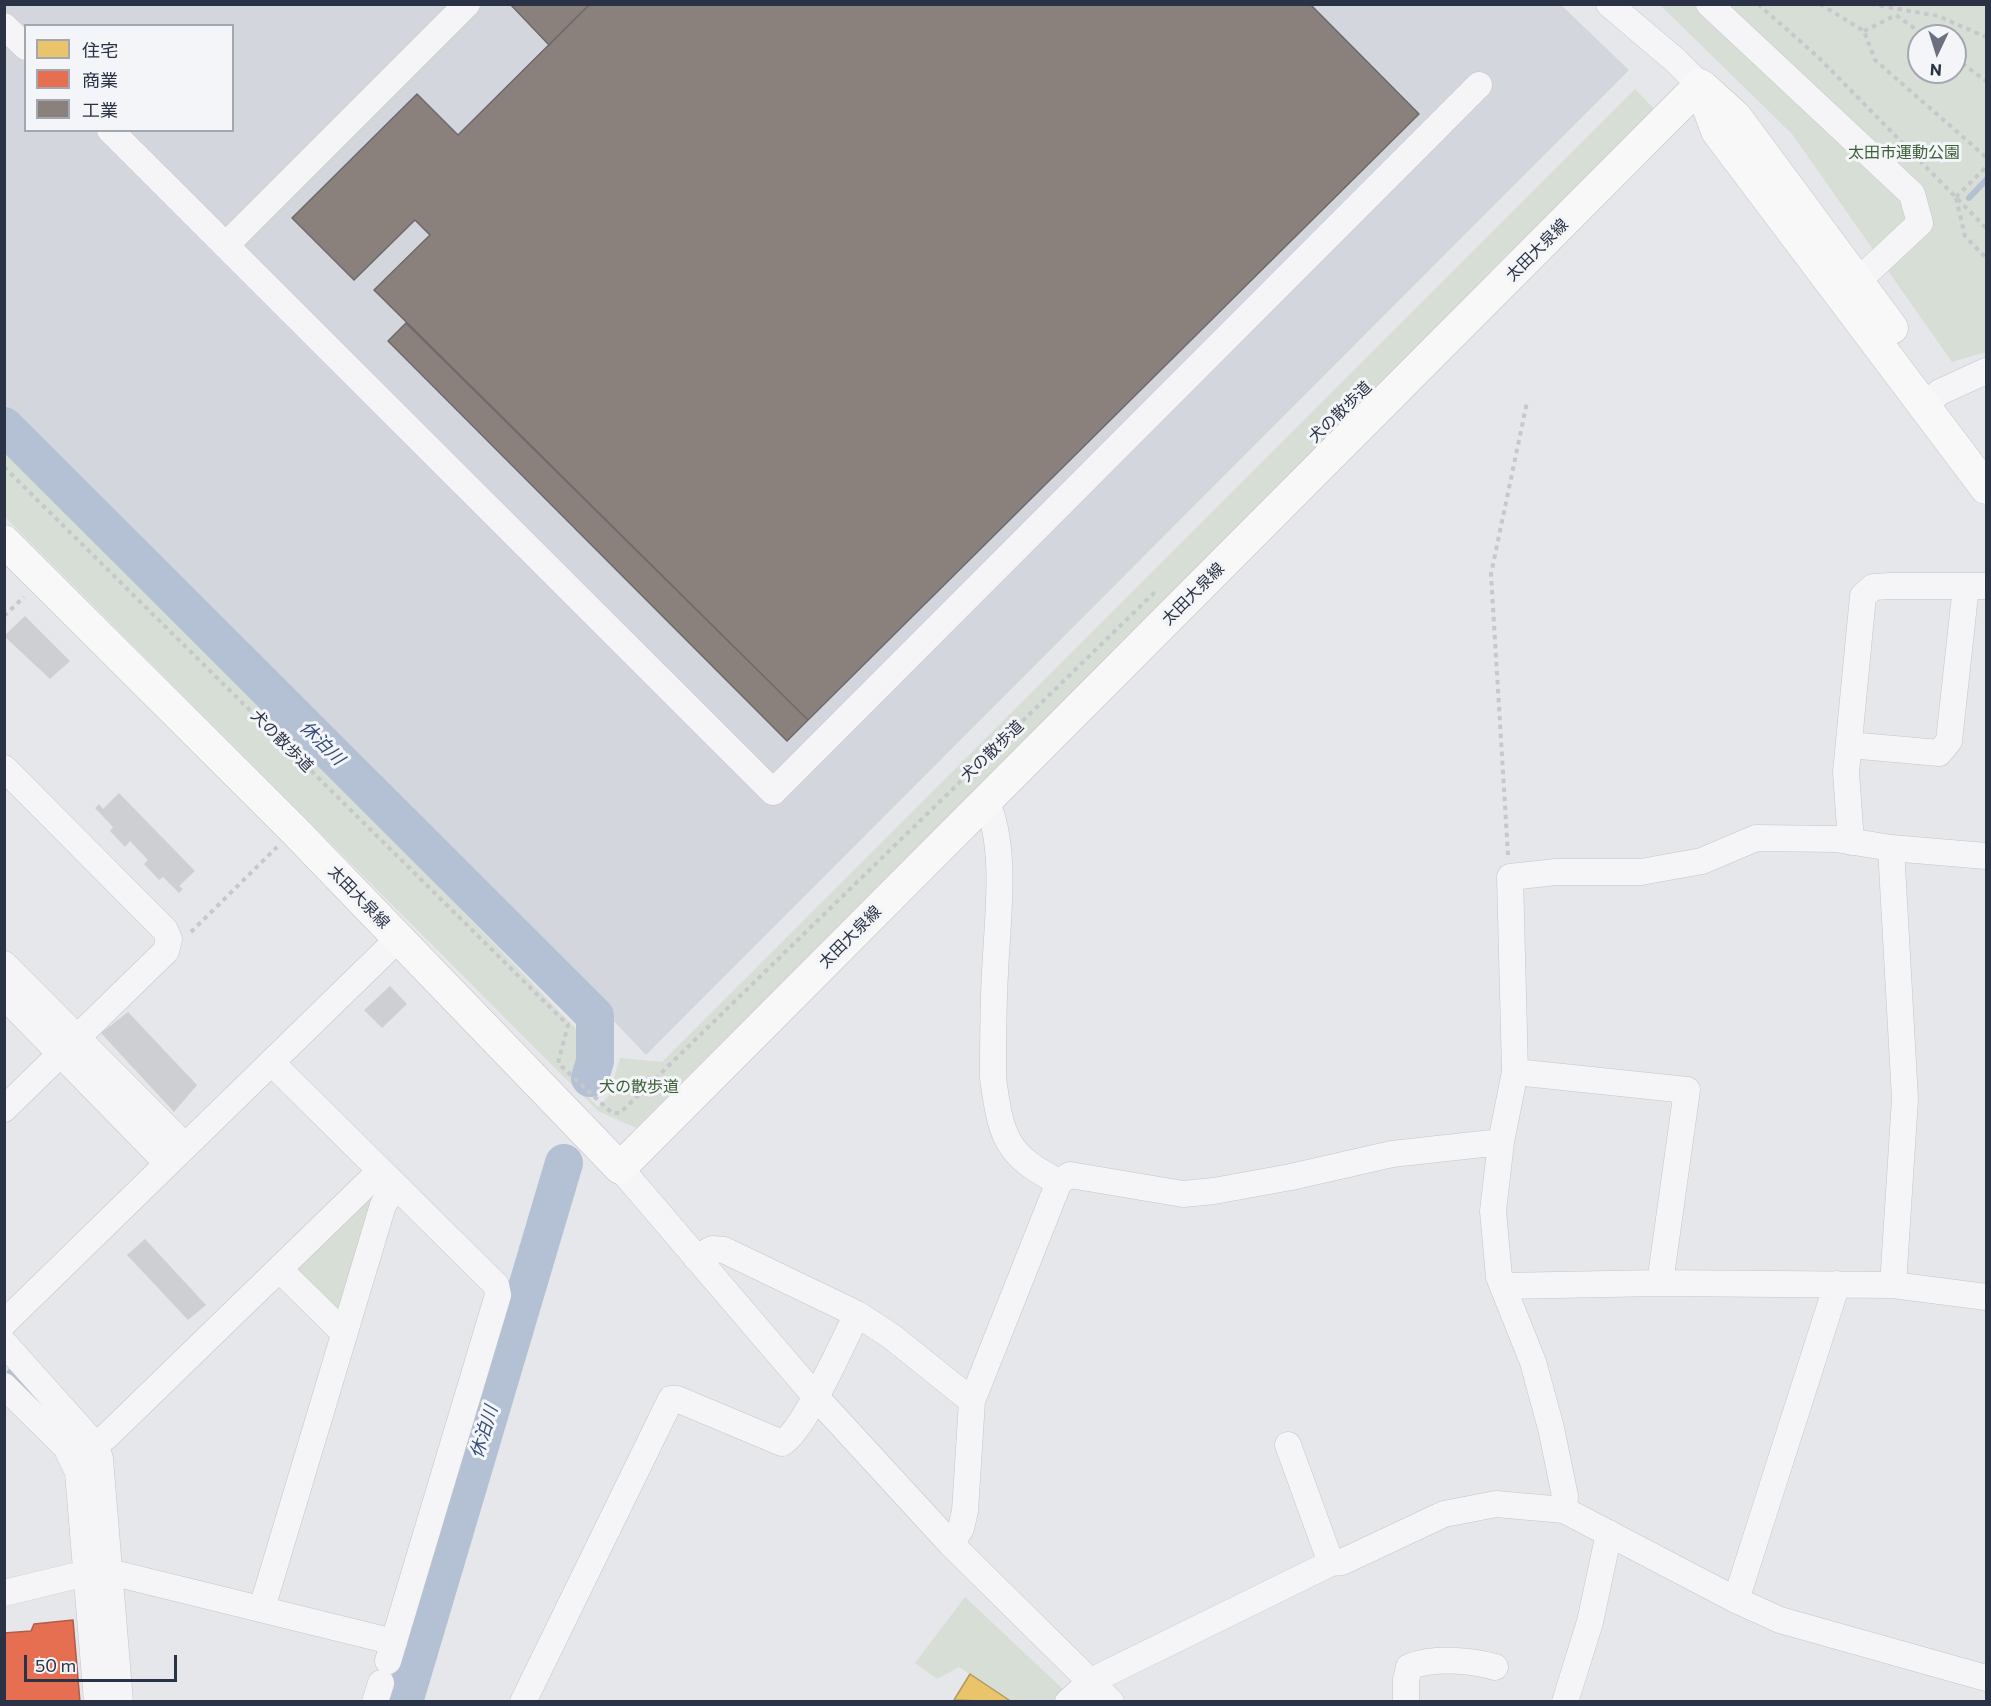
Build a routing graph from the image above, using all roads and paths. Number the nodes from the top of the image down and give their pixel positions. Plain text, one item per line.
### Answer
1 (467, 4) edge
2 (1609, 4) edge
3 (1709, 4) edge
4 (1758, 4) edge
5 (1820, 4) edge
6 (1871, 4) edge
7 (1908, 24) edge
8 (4, 26) edge
9 (1864, 31) junction
10 (1986, 37) edge
11 (24, 45) edge
12 (1967, 67) edge
13 (1986, 81) edge
14 (1479, 85) dead end
15 (1700, 85) junction
16 (112, 132) edge
17 (1986, 157) edge
18 (1986, 166) edge
19 (1956, 197) junction
20 (1986, 228) edge
21 (226, 245) junction
22 (1986, 258) edge
23 (1850, 289) junction
24 (1986, 371) edge
25 (1932, 398) junction
26 (1527, 402) dead end
27 (1986, 454) edge
28 (4, 467) edge
29 (1986, 488) edge
30 (4, 542) edge
31 (1976, 586) edge
32 (1160, 587) dead end
33 (29, 592) dead end
34 (4, 616) edge
35 (1849, 745) junction
36 (4, 768) edge
37 (986, 801) junction
38 (1851, 842) junction
39 (279, 846) dead end
40 (1891, 848) junction
41 (1986, 856) edge
42 (1510, 877) junction
43 (399, 938) junction
44 (169, 943) junction
45 (4, 963) edge
46 (4, 996) edge
47 (71, 1045) junction
48 (272, 1063) junction
49 (1515, 1072) junction
50 (4, 1109) edge
51 (1501, 1143) junction
52 (176, 1154) junction
53 (620, 1168) junction
54 (387, 1180) junction
55 (1059, 1182) junction
56 (696, 1258) junction
57 (279, 1269) junction
58 (1660, 1283) junction
59 (1837, 1284) junction
60 (1893, 1285) junction
61 (1503, 1286) junction
62 (1986, 1297) edge
63 (857, 1314) junction
64 (4, 1323) edge
65 (344, 1333) junction
66 (4, 1343) edge
67 (4, 1386) edge
68 (814, 1396) junction
69 (972, 1401) junction
70 (1288, 1445) dead end
71 (96, 1446) junction
72 (74, 1460) junction
73 (1564, 1510) junction
74 (1610, 1533) junction
75 (951, 1544) junction
76 (1331, 1563) junction
77 (98, 1574) junction
78 (4, 1593) edge
79 (1736, 1600) junction
80 (262, 1608) junction
81 (1495, 1667) dead end
82 (385, 1672) edge
83 (1986, 1678) edge
84 (1091, 1681) junction
85 (97, 1701) edge
86 (120, 1701) edge
87 (523, 1701) edge
88 (1068, 1701) edge
89 (1111, 1701) edge
90 (1406, 1701) edge
91 (1565, 1701) edge

1 - 21 street
2 - 15 street
3 - 23 street
4 - 19 path
5 - 9 path
6 - 10 path
7 - 9 path
8 - 11 street
9 - 17 path
12 - 13 path
14 - 21 street
15 - 23 main road
15 - 37 main road, 太田大泉線
16 - 21 street
18 - 19 path
19 - 20 path
19 - 22 path
23 - 25 main road
24 - 25 street
25 - 27 main road
25 - 29 main road
26 - 42 path
28 - 32 path, 犬の散歩道
30 - 43 main road, 太田大泉線
31 - 35 street
31 - 35 street
33 - 34 path
35 - 38 street
36 - 44 street
37 - 53 main road, 太田大泉線
37 - 55 street
38 - 40 street
38 - 42 street
39 - 44 path
40 - 41 street
40 - 60 street
42 - 49 street
43 - 48 street
43 - 53 main road, 太田大泉線
44 - 47 street
45 - 47 street
46 - 47 street
47 - 50 street
47 - 52 street
48 - 52 street
48 - 54 street
49 - 51 street
49 - 58 street
51 - 55 street
51 - 61 street
52 - 64 street
53 - 56 street
54 - 57 street
54 - 65 street
54 - 82 street
55 - 69 street
56 - 63 street
56 - 68 street
57 - 65 street
57 - 71 street
58 - 59 street
58 - 61 street
59 - 60 street
59 - 79 street
60 - 62 street
61 - 73 street
63 - 68 street
63 - 69 street
65 - 80 street
66 - 71 street
67 - 72 street
68 - 75 street
68 - 87 street
69 - 75 street
70 - 76 street
71 - 72 street
71 - 77 street
72 - 77 street
73 - 74 street
73 - 76 street
74 - 79 street
74 - 91 street
75 - 84 street
76 - 84 street
77 - 78 street
77 - 80 street
77 - 85 street
77 - 86 street
79 - 83 street
80 - 82 street
81 - 90 street
84 - 88 street
84 - 89 street

